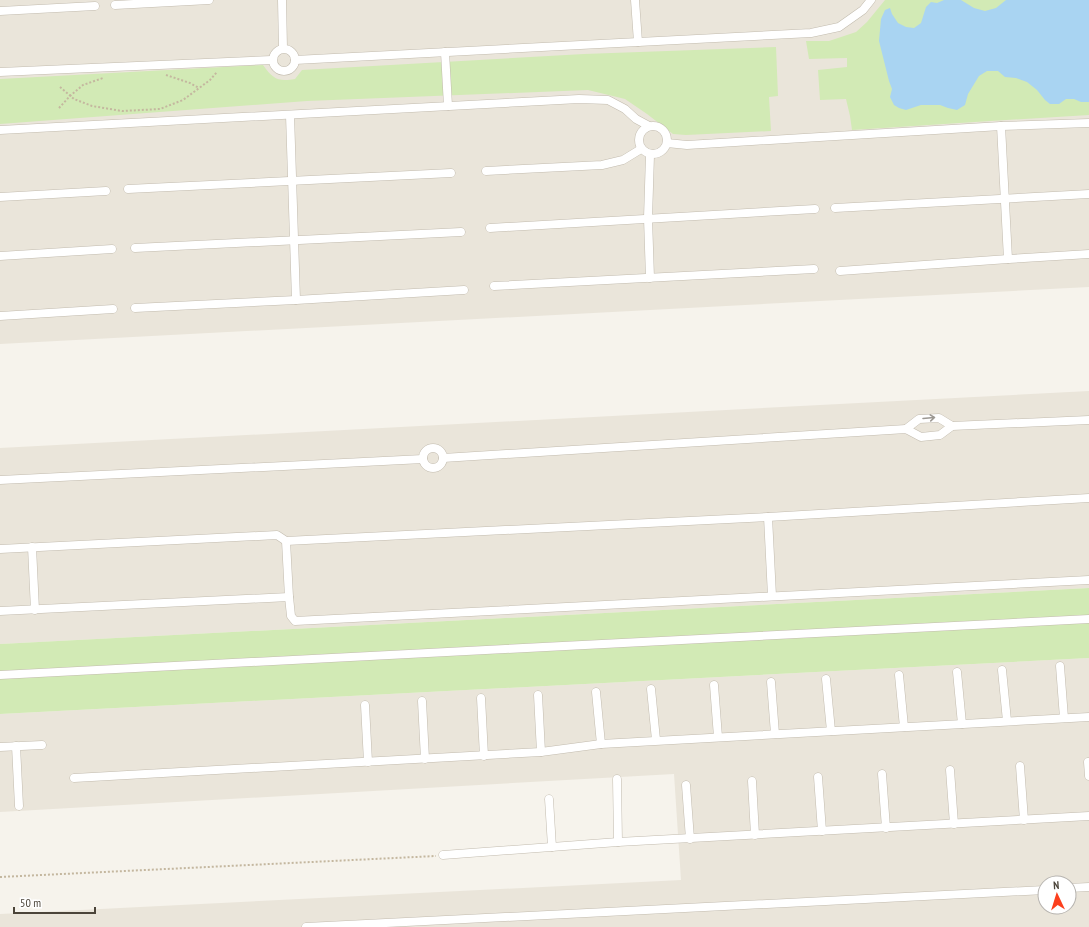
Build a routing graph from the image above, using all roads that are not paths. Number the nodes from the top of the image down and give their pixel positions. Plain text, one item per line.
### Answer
1 (209, 0) edge
2 (282, 0) edge
3 (635, 0) edge
4 (870, 0) edge
5 (115, 5) dead end
6 (95, 6) dead end
7 (0, 11) edge
8 (638, 42) junction
9 (284, 48) junction
10 (445, 52) junction
11 (272, 60) junction
12 (295, 60) junction
13 (0, 72) edge
14 (448, 106) junction
15 (290, 115) junction
16 (1089, 123) edge
17 (649, 126) junction
18 (1001, 126) junction
19 (0, 130) edge
20 (667, 143) junction
21 (641, 149) junction
22 (650, 155) junction
23 (486, 171) dead end
24 (451, 173) dead end
25 (292, 181) junction
26 (128, 190) dead end
27 (106, 191) dead end
28 (1089, 194) edge
29 (0, 196) edge
30 (1005, 199) junction
31 (835, 208) dead end
32 (815, 209) dead end
33 (648, 218) junction
34 (490, 228) dead end
35 (461, 232) dead end
36 (294, 240) junction
37 (135, 248) dead end
38 (112, 249) dead end
39 (1089, 254) edge
40 (0, 256) edge
41 (1008, 259) junction
42 (814, 269) dead end
43 (840, 271) dead end
44 (650, 278) junction
45 (494, 286) dead end
46 (464, 290) dead end
47 (296, 300) junction
48 (135, 308) dead end
49 (113, 309) dead end
50 (0, 316) edge
51 (1089, 420) edge
52 (952, 426) junction
53 (906, 429) junction
54 (443, 458) junction
55 (423, 459) junction
56 (0, 480) edge
57 (1089, 498) edge
58 (768, 517) junction
59 (286, 541) junction
60 (32, 547) junction
61 (0, 549) edge
62 (1089, 580) edge
63 (772, 596) junction
64 (289, 598) junction
65 (35, 610) junction
66 (0, 611) edge
67 (1089, 619) edge
68 (1060, 666) dead end
69 (1002, 670) dead end
70 (957, 672) dead end
71 (0, 675) edge
72 (900, 675) dead end
73 (826, 679) dead end
74 (771, 682) dead end
75 (714, 685) dead end
76 (652, 689) dead end
77 (596, 692) dead end
78 (538, 695) dead end
79 (481, 698) dead end
80 (422, 701) dead end
81 (365, 705) dead end
82 (1089, 717) edge
83 (1064, 718) junction
84 (1007, 721) junction
85 (962, 724) junction
86 (904, 727) junction
87 (831, 731) junction
88 (775, 734) junction
89 (718, 737) junction
90 (656, 740) junction
91 (601, 744) junction
92 (42, 745) dead end
93 (16, 746) junction
94 (0, 747) edge
95 (541, 752) junction
96 (484, 756) junction
97 (425, 759) junction
98 (368, 762) junction
99 (1088, 762) edge
100 (1020, 766) dead end
101 (950, 770) dead end
102 (882, 774) dead end
103 (1089, 776) edge
104 (818, 777) dead end
105 (74, 778) dead end
106 (617, 779) dead end
107 (752, 781) dead end
108 (686, 785) dead end
109 (549, 799) dead end
110 (19, 806) dead end
111 (1089, 816) edge
112 (1024, 820) junction
113 (954, 824) junction
114 (886, 828) junction
115 (822, 831) junction
116 (755, 835) junction
117 (690, 838) junction
118 (618, 842) junction
119 (552, 847) junction
120 (443, 855) road end
121 (1089, 887) edge
122 (1077, 888) edge
123 (1037, 890) edge
124 (306, 927) edge

1 - 5 street
2 - 9 street
3 - 8 street
4 - 8 street
6 - 7 street
8 - 10 street
9 - 11 street
9 - 12 street
10 - 12 street
10 - 14 street
11 - 12 street
11 - 13 street
14 - 15 street
14 - 17 street
15 - 19 street
15 - 25 street
16 - 18 street
17 - 20 street
17 - 21 street
18 - 20 street
18 - 30 street
20 - 22 street
21 - 22 street
21 - 23 street
22 - 33 street
24 - 25 street
25 - 26 street
25 - 36 street
27 - 29 street
28 - 30 street
30 - 31 street
30 - 41 street
32 - 33 street
33 - 34 street
33 - 44 street
35 - 36 street
36 - 37 street
36 - 47 street
38 - 40 street
39 - 41 street
41 - 43 street
42 - 44 street
44 - 45 street
46 - 47 street
47 - 48 street
49 - 50 street
51 - 52 street
52 - 53 street
53 -> 52 street
53 - 54 street
54 - 55 street
54 - 55 street
55 - 56 street
57 - 58 street
58 - 59 street
58 - 63 street
59 - 60 street
59 - 64 street
60 - 61 street
60 - 65 street
62 - 63 street
63 - 64 street
64 - 65 street
65 - 66 street
67 - 71 street
68 - 83 street
69 - 84 street
70 - 85 street
72 - 86 street
73 - 87 street
74 - 88 street
75 - 89 street
76 - 90 street
77 - 91 street
78 - 95 street
79 - 96 street
80 - 97 street
81 - 98 street
82 - 83 street
83 - 84 street
84 - 85 street
85 - 86 street
86 - 87 street
87 - 88 street
88 - 89 street
89 - 90 street
90 - 91 street
91 - 95 street
92 - 93 street
93 - 94 street
93 - 110 street
95 - 96 street
96 - 97 street
97 - 98 street
98 - 105 street
99 - 103 street
100 - 112 street
101 - 113 street
102 - 114 street
104 - 115 street
106 - 118 street
107 - 116 street
108 - 117 street
109 - 119 street
111 - 112 street
112 - 113 street
113 - 114 street
114 - 115 street
115 - 116 street
116 - 117 street
117 - 118 street
118 - 119 street
119 - 120 street
121 - 122 street
123 - 124 street

